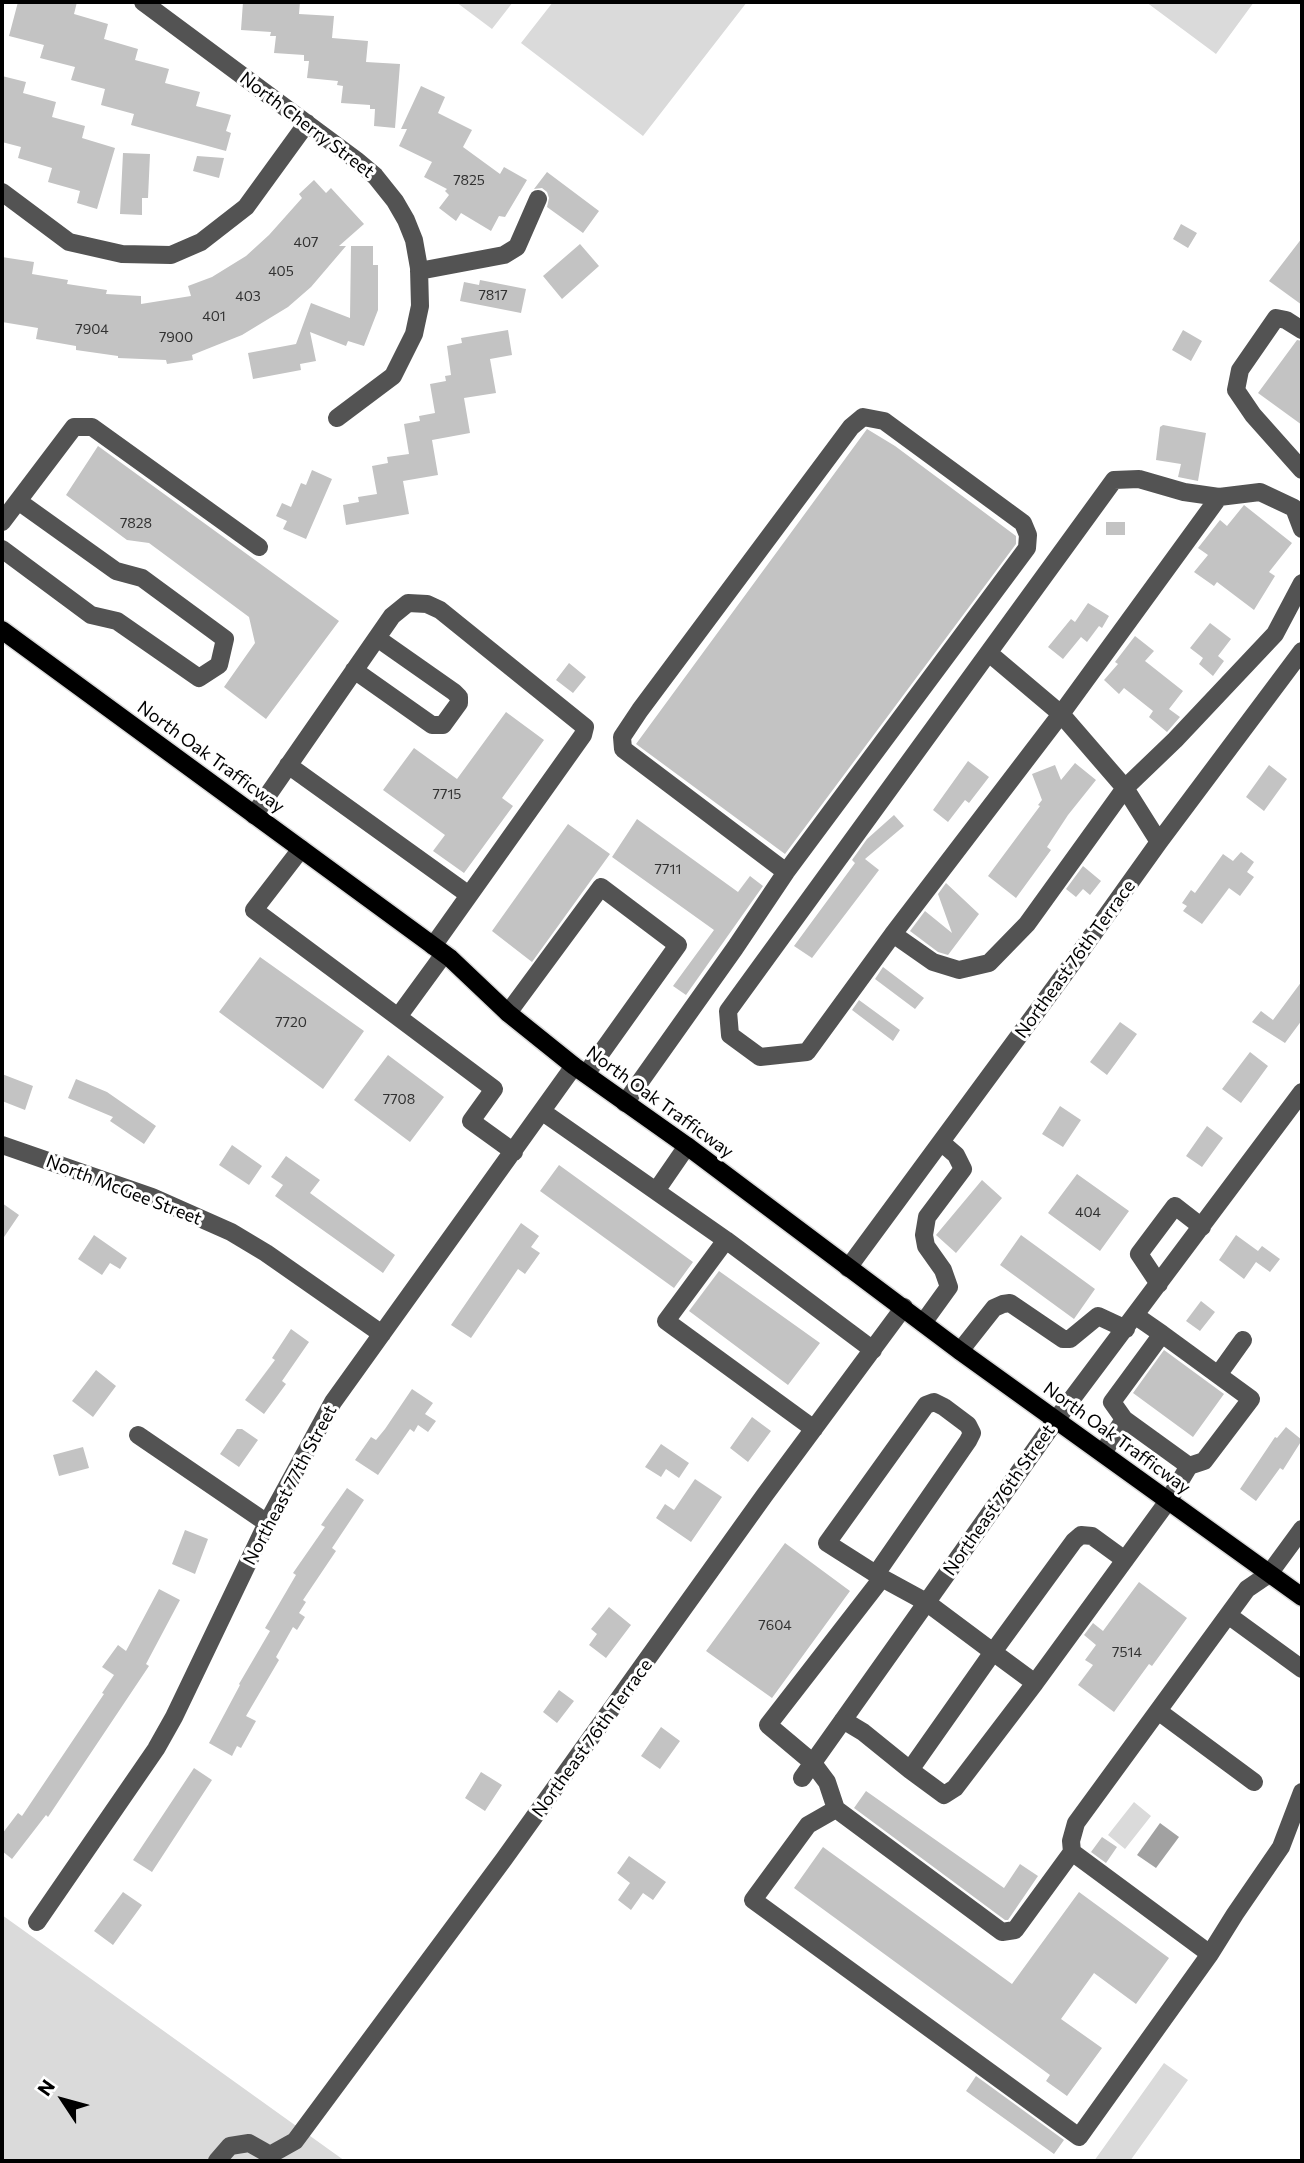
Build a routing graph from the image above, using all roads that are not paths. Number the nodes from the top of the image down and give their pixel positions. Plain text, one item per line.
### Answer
1 (142, 2) edge
2 (307, 123) junction
3 (2, 192) edge
4 (538, 199) dead end
5 (419, 271) junction
6 (1302, 330) edge
7 (337, 418) dead end
8 (1302, 470) edge
9 (1219, 497) junction
10 (18, 501) junction
11 (2, 522) edge
12 (1302, 529) edge
13 (259, 547) dead end
14 (2, 549) edge
15 (1302, 583) edge
16 (2, 629) edge
17 (377, 638) junction
18 (1302, 651) edge
19 (990, 654) junction
20 (354, 670) junction
21 (1061, 714) junction
22 (288, 765) junction
23 (1125, 788) junction
24 (254, 815) junction
25 (1159, 842) junction
26 (302, 849) junction
27 (786, 872) junction
28 (469, 895) junction
29 (893, 934) junction
30 (439, 950) junction
31 (508, 1013) junction
32 (398, 1017) junction
33 (580, 1070) junction
34 (1302, 1092) edge
35 (625, 1103) junction
36 (543, 1112) junction
37 (941, 1142) junction
38 (2, 1145) edge
39 (687, 1146) junction
40 (514, 1152) junction
41 (656, 1191) junction
42 (1202, 1227) junction
43 (726, 1240) junction
44 (848, 1268) junction
45 (1159, 1284) junction
46 (904, 1307) junction
47 (923, 1322) junction
48 (1131, 1322) junction
49 (382, 1334) junction
50 (1162, 1334) junction
51 (1243, 1340) dead end
52 (873, 1350) junction
53 (960, 1351) junction
54 (1218, 1375) junction
55 (1124, 1419) junction
56 (1056, 1420) junction
57 (814, 1429) junction
58 (138, 1435) dead end
59 (1103, 1453) junction
60 (1189, 1466) junction
61 (1168, 1501) junction
62 (267, 1523) junction
63 (1302, 1529) edge
64 (1125, 1559) junction
65 (1269, 1574) junction
66 (879, 1576) junction
67 (1302, 1597) edge
68 (926, 1602) junction
69 (1228, 1615) junction
70 (993, 1652) junction
71 (1302, 1669) edge
72 (1035, 1683) junction
73 (1158, 1711) junction
74 (843, 1720) junction
75 (807, 1770) junction
76 (910, 1770) junction
77 (1254, 1782) dead end
78 (1302, 1792) edge
79 (836, 1809) junction
80 (1072, 1852) junction
81 (37, 1922) dead end
82 (1210, 1954) junction
83 (270, 2159) edge
84 (217, 2161) edge

1 - 2 street, North Cherry Street
2 - 3 street
2 - 5 street, North Cherry Street
4 - 5 street
5 - 7 street, North Cherry Street
6 - 8 street
9 - 12 street
9 - 19 street
9 - 21 street
10 - 11 street
10 - 13 street
10 - 14 street
15 - 23 street
16 - 24 main road, North Oak Trafficway
17 - 20 street
17 - 20 street
17 - 28 street
18 - 25 street, Northeast 76th Terrace
19 - 21 street
19 - 29 street
20 - 22 street
21 - 23 street
21 - 29 street
22 - 24 street
22 - 28 street
23 - 25 street
23 - 29 street
24 - 26 main road, North Oak Trafficway
25 - 37 street, Northeast 76th Terrace
26 - 30 main road, North Oak Trafficway
26 - 32 street
27 - 27 street
27 - 35 street
28 - 30 street
30 - 31 main road, North Oak Trafficway
30 - 32 street
31 - 33 main road, North Oak Trafficway
31 - 33 street, Northeast 77th Street
32 - 40 street
33 - 35 main road, North Oak Trafficway
33 - 36 street, Northeast 77th Street
34 - 42 street, Northeast 76th Street
35 - 39 main road, North Oak Trafficway
36 - 40 street, Northeast 77th Street
36 - 41 street
37 - 44 street, Northeast 76th Terrace
37 - 47 street
38 - 49 street, North McGee Street
39 - 41 street
39 - 44 main road, North Oak Trafficway
40 - 49 street, Northeast 77th Street
41 - 43 street
42 - 45 street, Northeast 76th Street
42 - 45 street
43 - 52 street
43 - 57 street
44 - 46 main road, North Oak Trafficway
45 - 48 street, Northeast 76th Street
46 - 47 main road, North Oak Trafficway
46 - 52 street, Northeast 76th Terrace
47 - 53 main road, North Oak Trafficway
48 - 50 street
48 - 53 street
48 - 56 street, Northeast 76th Street
49 - 62 street, Northeast 77th Street
50 - 54 street
50 - 55 street
51 - 54 street
52 - 57 street, Northeast 76th Terrace
53 - 56 main road, North Oak Trafficway
54 - 60 street
55 - 59 street
55 - 60 street
56 - 59 main road, North Oak Trafficway
56 - 68 street, Northeast 76th Street
57 - 83 street, Northeast 76th Terrace
58 - 62 street
59 - 61 main road, North Oak Trafficway
60 - 61 street
61 - 64 street
61 - 65 main road, North Oak Trafficway
62 - 81 street, Northeast 77th Street
63 - 65 street
64 - 70 street
64 - 72 street
65 - 67 main road, North Oak Trafficway
65 - 69 street
66 - 66 street
66 - 68 street
66 - 75 street
68 - 70 street
68 - 74 street, Northeast 76th Street
69 - 71 street
69 - 73 street
70 - 72 street
70 - 76 street
72 - 76 street
73 - 77 street
73 - 80 street
74 - 75 street, Northeast 76th Street
74 - 76 street
75 - 79 street
78 - 82 street
79 - 80 street
79 - 82 street
80 - 82 street
83 - 84 street

